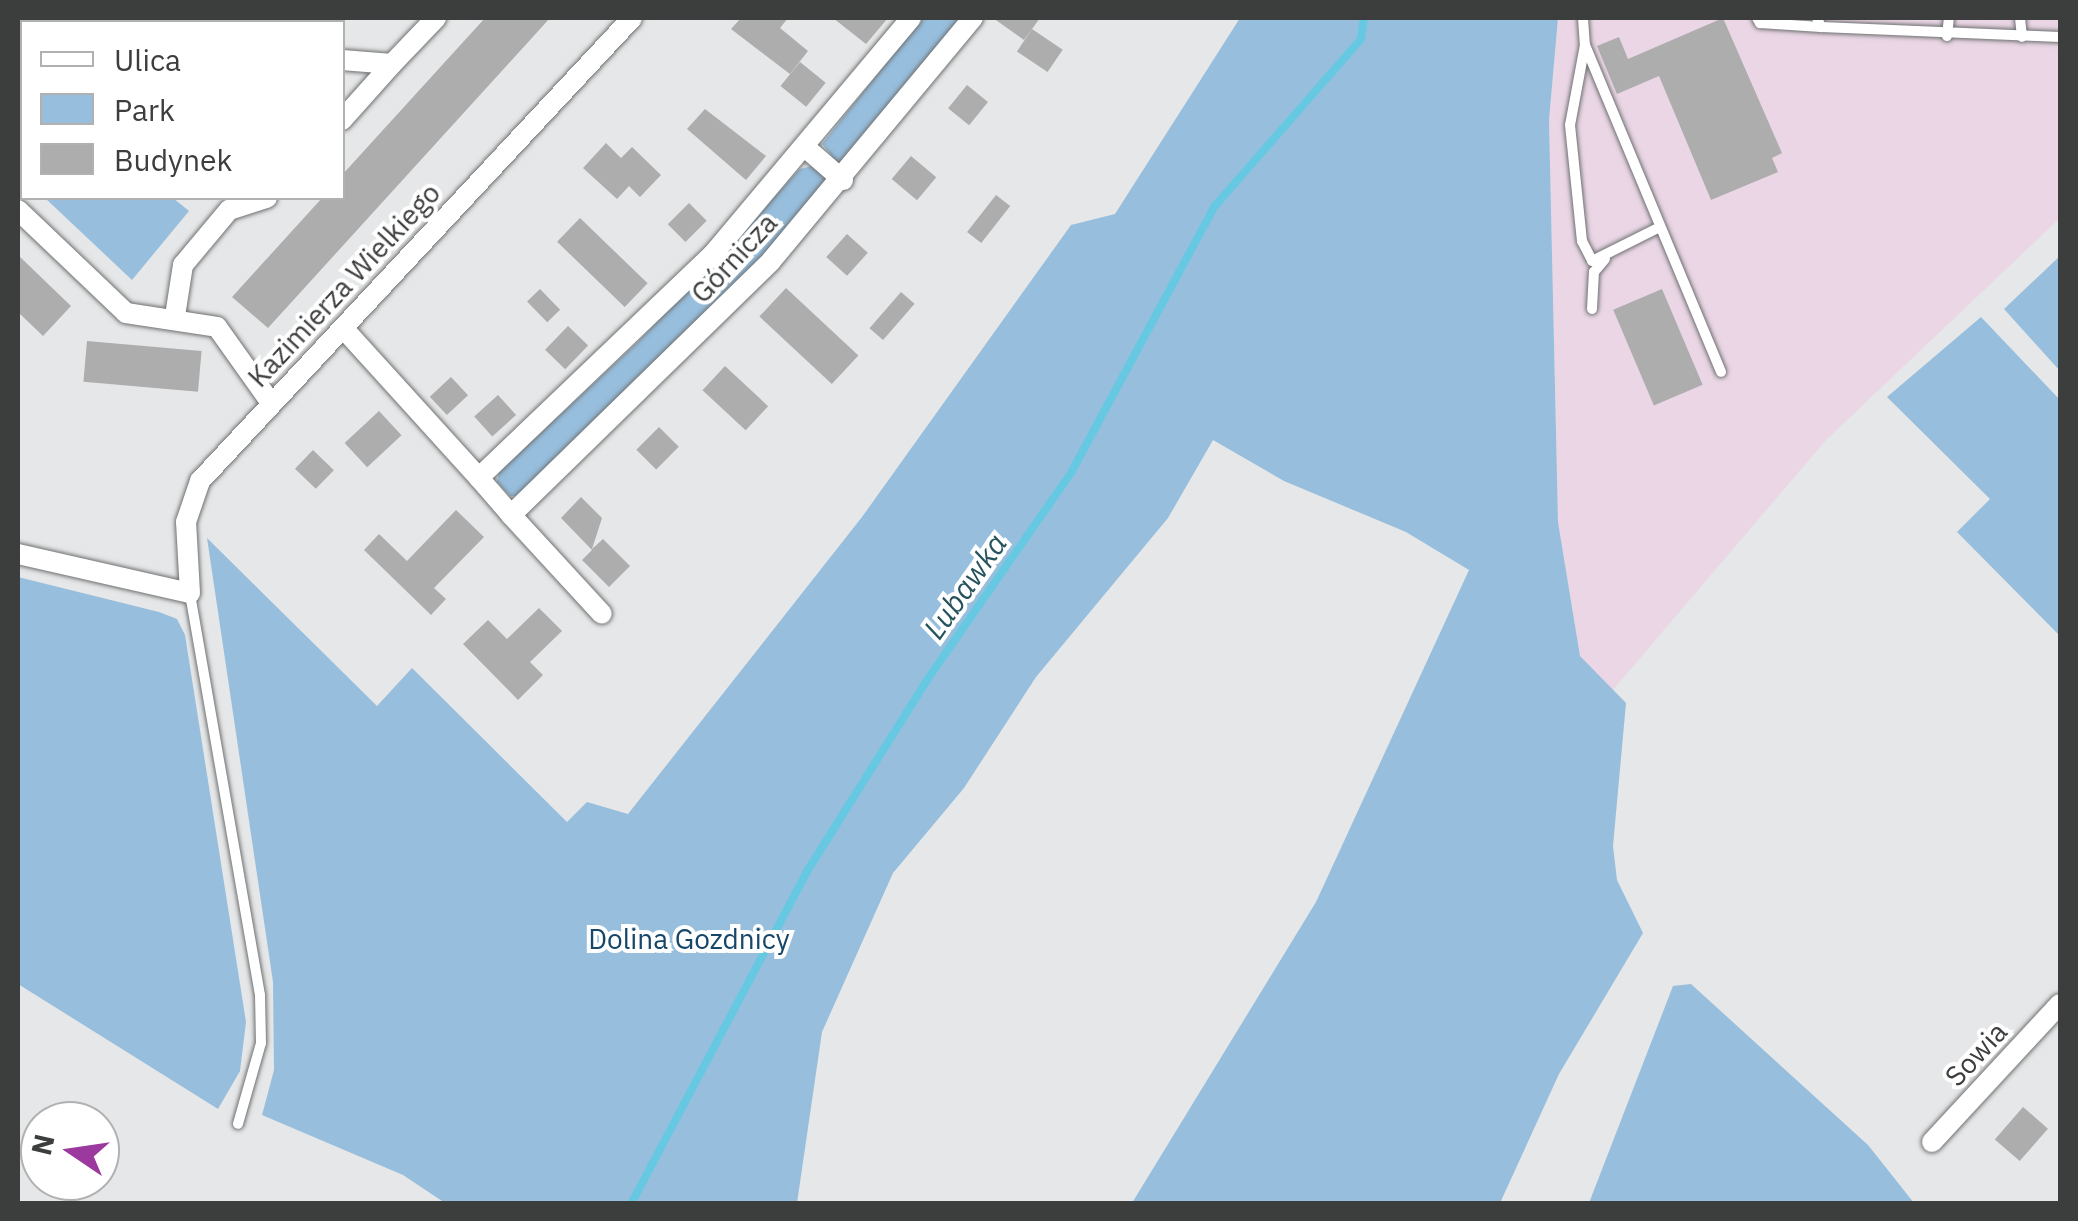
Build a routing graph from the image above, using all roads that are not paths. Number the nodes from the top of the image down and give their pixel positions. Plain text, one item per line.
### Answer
1 (436, 18) edge
2 (632, 18) edge
3 (911, 18) edge
4 (973, 18) edge
5 (1583, 18) edge
6 (1757, 18) edge
7 (1948, 18) edge
8 (2020, 18) edge
9 (1819, 22) edge
10 (1947, 36) junction
11 (2022, 37) junction
12 (2060, 37) edge
13 (1584, 46) junction
14 (345, 60) edge
15 (392, 64) junction
16 (345, 117) edge
17 (806, 148) junction
18 (843, 180) junction
19 (261, 200) edge
20 (18, 210) edge
21 (1658, 228) junction
22 (1606, 258) junction
23 (1592, 309) dead end
24 (175, 316) junction
25 (343, 328) junction
26 (1720, 372) dead end
27 (271, 403) junction
28 (479, 478) junction
29 (511, 515) junction
30 (18, 554) edge
31 (190, 593) junction
32 (602, 614) dead end
33 (2060, 1004) edge
34 (238, 1124) dead end
35 (1932, 1142) dead end

1 - 15 street
2 - 25 street, Kazimierza Wielkiego
3 - 17 street, Górnicza
4 - 18 street, Górnicza
5 - 13 lane
6 - 9 lane
7 - 10 lane
8 - 11 lane
9 - 10 lane
10 - 11 lane
11 - 12 lane
13 - 21 lane
13 - 22 lane
14 - 15 street
15 - 16 street
17 - 18 street
17 - 28 street, Górnicza
18 - 29 street, Górnicza
19 - 24 street
20 - 24 street
21 - 22 lane
21 - 26 lane
22 - 23 lane
24 - 27 street
25 - 27 street, Kazimierza Wielkiego
25 - 28 street
27 - 31 street, Kazimierza Wielkiego
28 - 29 street
29 - 32 street
30 - 31 street
31 - 34 lane
33 - 35 street, Sowia

